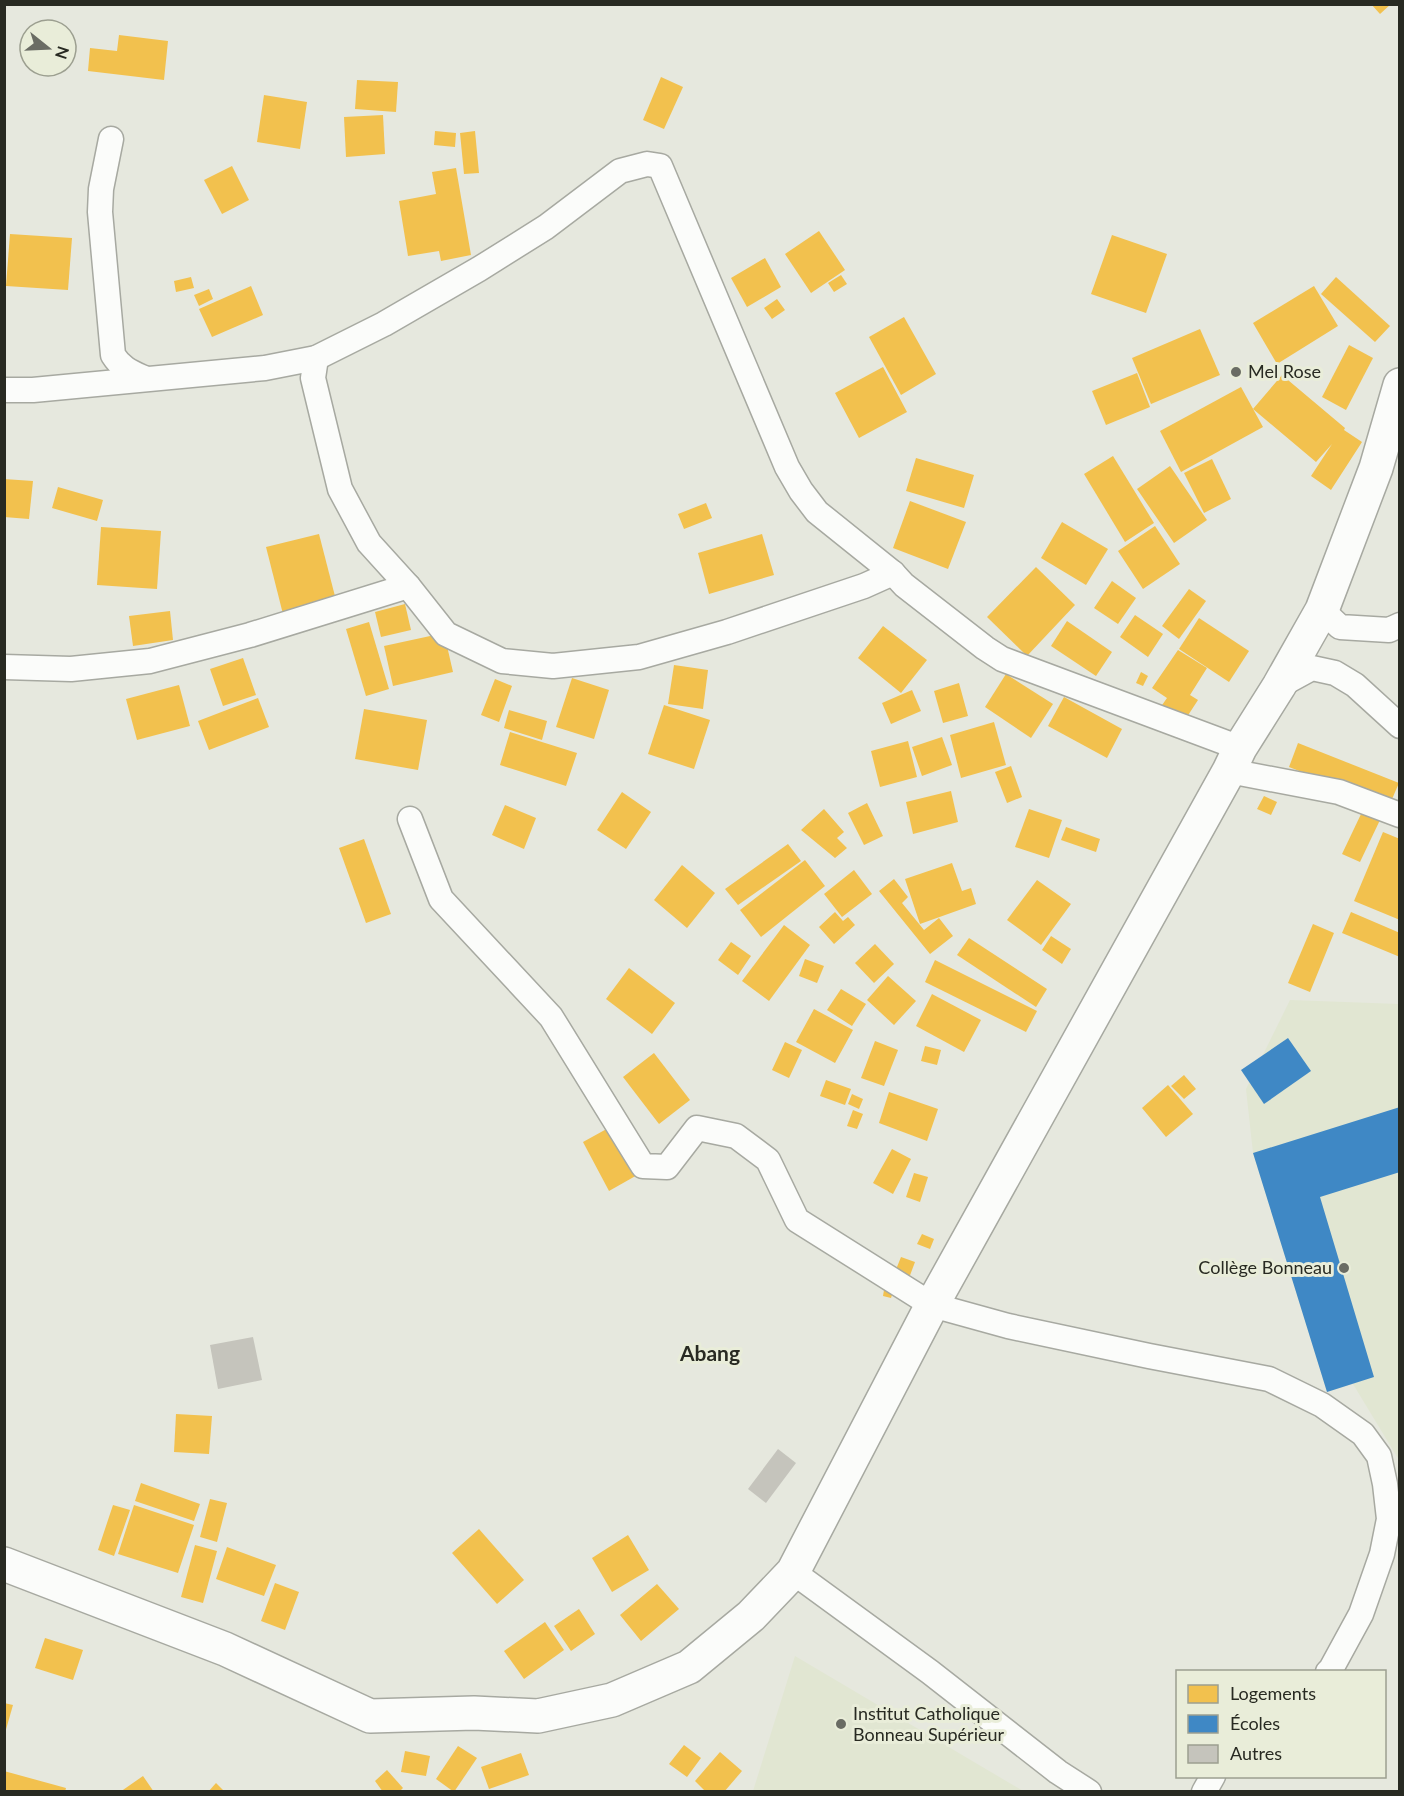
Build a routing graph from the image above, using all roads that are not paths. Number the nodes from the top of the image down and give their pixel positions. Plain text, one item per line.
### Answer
1 (111, 139) dead end
2 (316, 358) junction
3 (144, 378) junction
4 (1400, 385) edge
5 (4, 390) edge
6 (893, 573) junction
7 (408, 586) junction
8 (1322, 610) junction
9 (1400, 625) edge
10 (4, 667) edge
11 (1279, 686) junction
12 (1400, 726) edge
13 (1235, 759) junction
14 (1400, 815) edge
15 (410, 819) dead end
16 (932, 1305) junction
17 (4, 1564) edge
18 (793, 1572) junction
19 (1330, 1670) edge
20 (1213, 1778) edge
21 (1089, 1791) edge
22 (1204, 1791) edge

1 - 3 street
2 - 3 street
2 - 6 street
2 - 7 street
3 - 5 street
4 - 8 main road
6 - 7 street
6 - 13 street
7 - 10 street
8 - 9 street
8 - 11 main road
11 - 12 street
11 - 13 main road
13 - 14 street
13 - 16 main road
15 - 16 street
16 - 18 main road
16 - 19 street
17 - 18 main road
18 - 21 street
20 - 22 street

